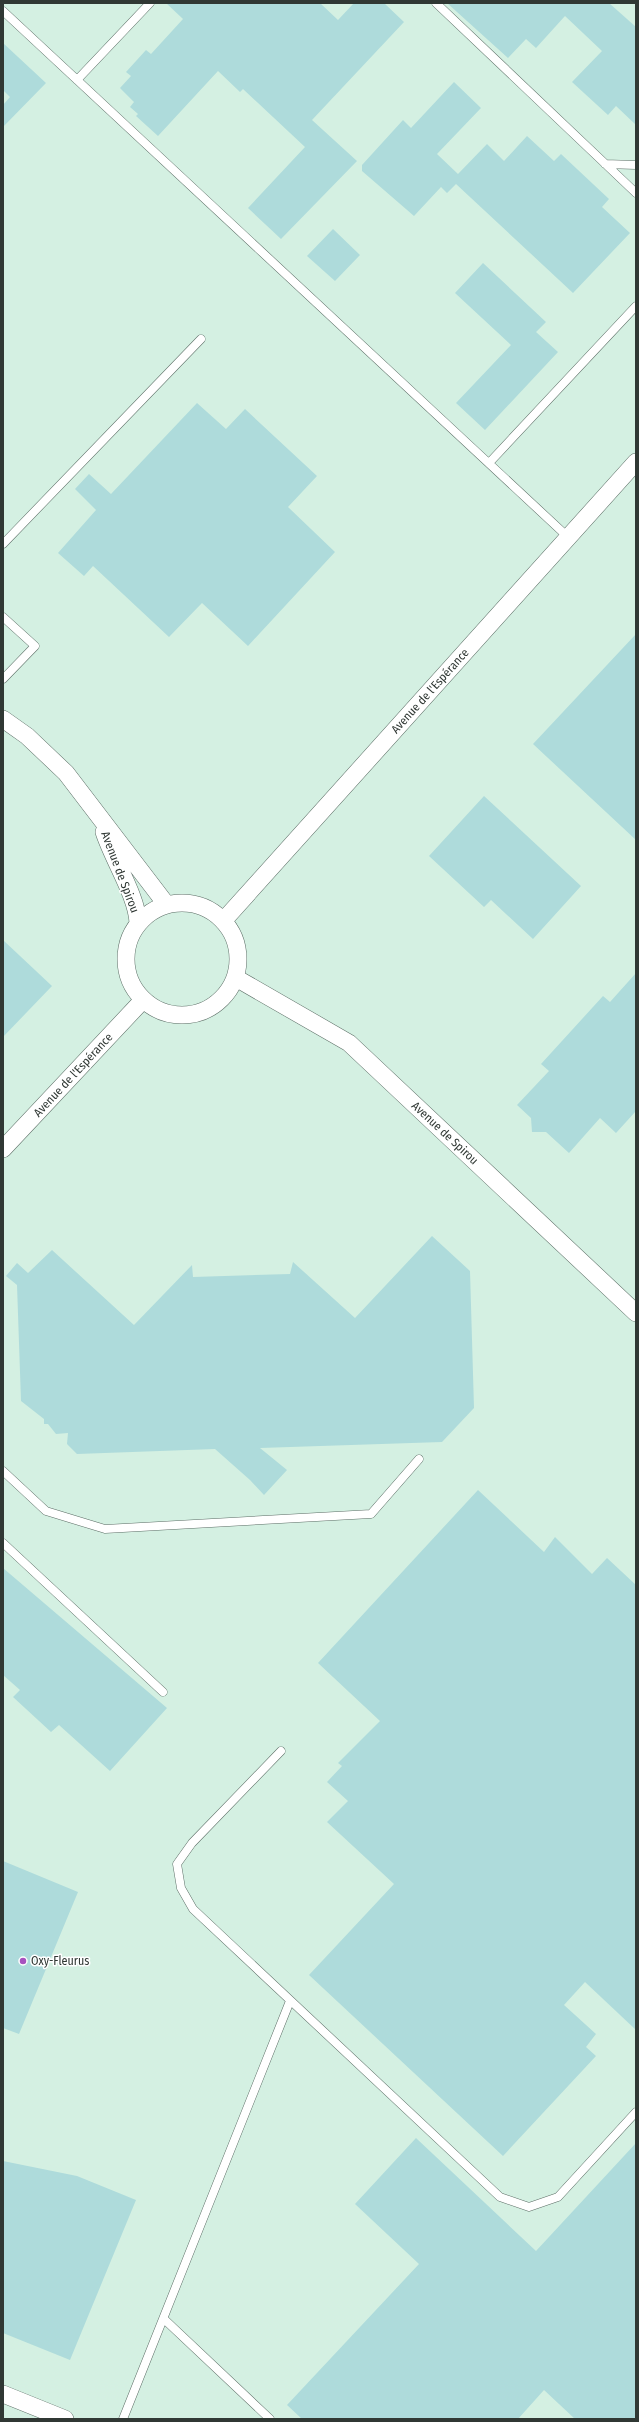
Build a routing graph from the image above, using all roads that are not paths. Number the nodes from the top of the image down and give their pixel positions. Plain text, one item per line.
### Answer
1 (150, 3) edge
2 (436, 3) edge
3 (3, 11) edge
4 (77, 80) junction
5 (605, 164) junction
6 (636, 165) edge
7 (636, 193) edge
8 (636, 306) edge
9 (201, 339) dead end
10 (636, 462) edge
11 (488, 463) junction
12 (569, 538) junction
13 (3, 544) edge
14 (3, 617) edge
15 (3, 679) edge
16 (3, 719) edge
17 (100, 821) junction
18 (166, 904) junction
19 (224, 920) junction
20 (138, 923) junction
21 (236, 978) junction
22 (143, 1000) junction
23 (3, 1149) edge
24 (636, 1313) edge
25 (419, 1459) dead end
26 (3, 1471) edge
27 (3, 1543) edge
28 (163, 1692) dead end
29 (281, 1752) dead end
30 (290, 2001) junction
31 (636, 2112) edge
32 (164, 2319) junction
33 (3, 2394) edge
34 (65, 2419) edge
35 (123, 2419) edge
36 (270, 2419) edge

1 - 4 lane
2 - 5 lane
3 - 4 lane
4 - 11 lane
5 - 6 lane
5 - 7 lane
8 - 11 lane
9 - 13 lane
10 - 12 street, Avenue de l'Espérance
11 - 12 lane
12 - 19 street, Avenue de l'Espérance
14 - 15 lane
16 - 17 street, Avenue de Spirou
17 - 18 street, Avenue de Spirou
17 - 20 street, Avenue de Spirou
18 - 19 street
18 - 20 street
19 - 21 street
20 - 22 street
21 - 22 street
21 - 24 street, Avenue de Spirou
22 - 23 street, Avenue de l'Espérance
25 - 26 lane
27 - 28 lane
29 - 30 lane
30 - 31 lane
30 - 32 lane
32 - 35 lane
32 - 36 lane
33 - 34 street

